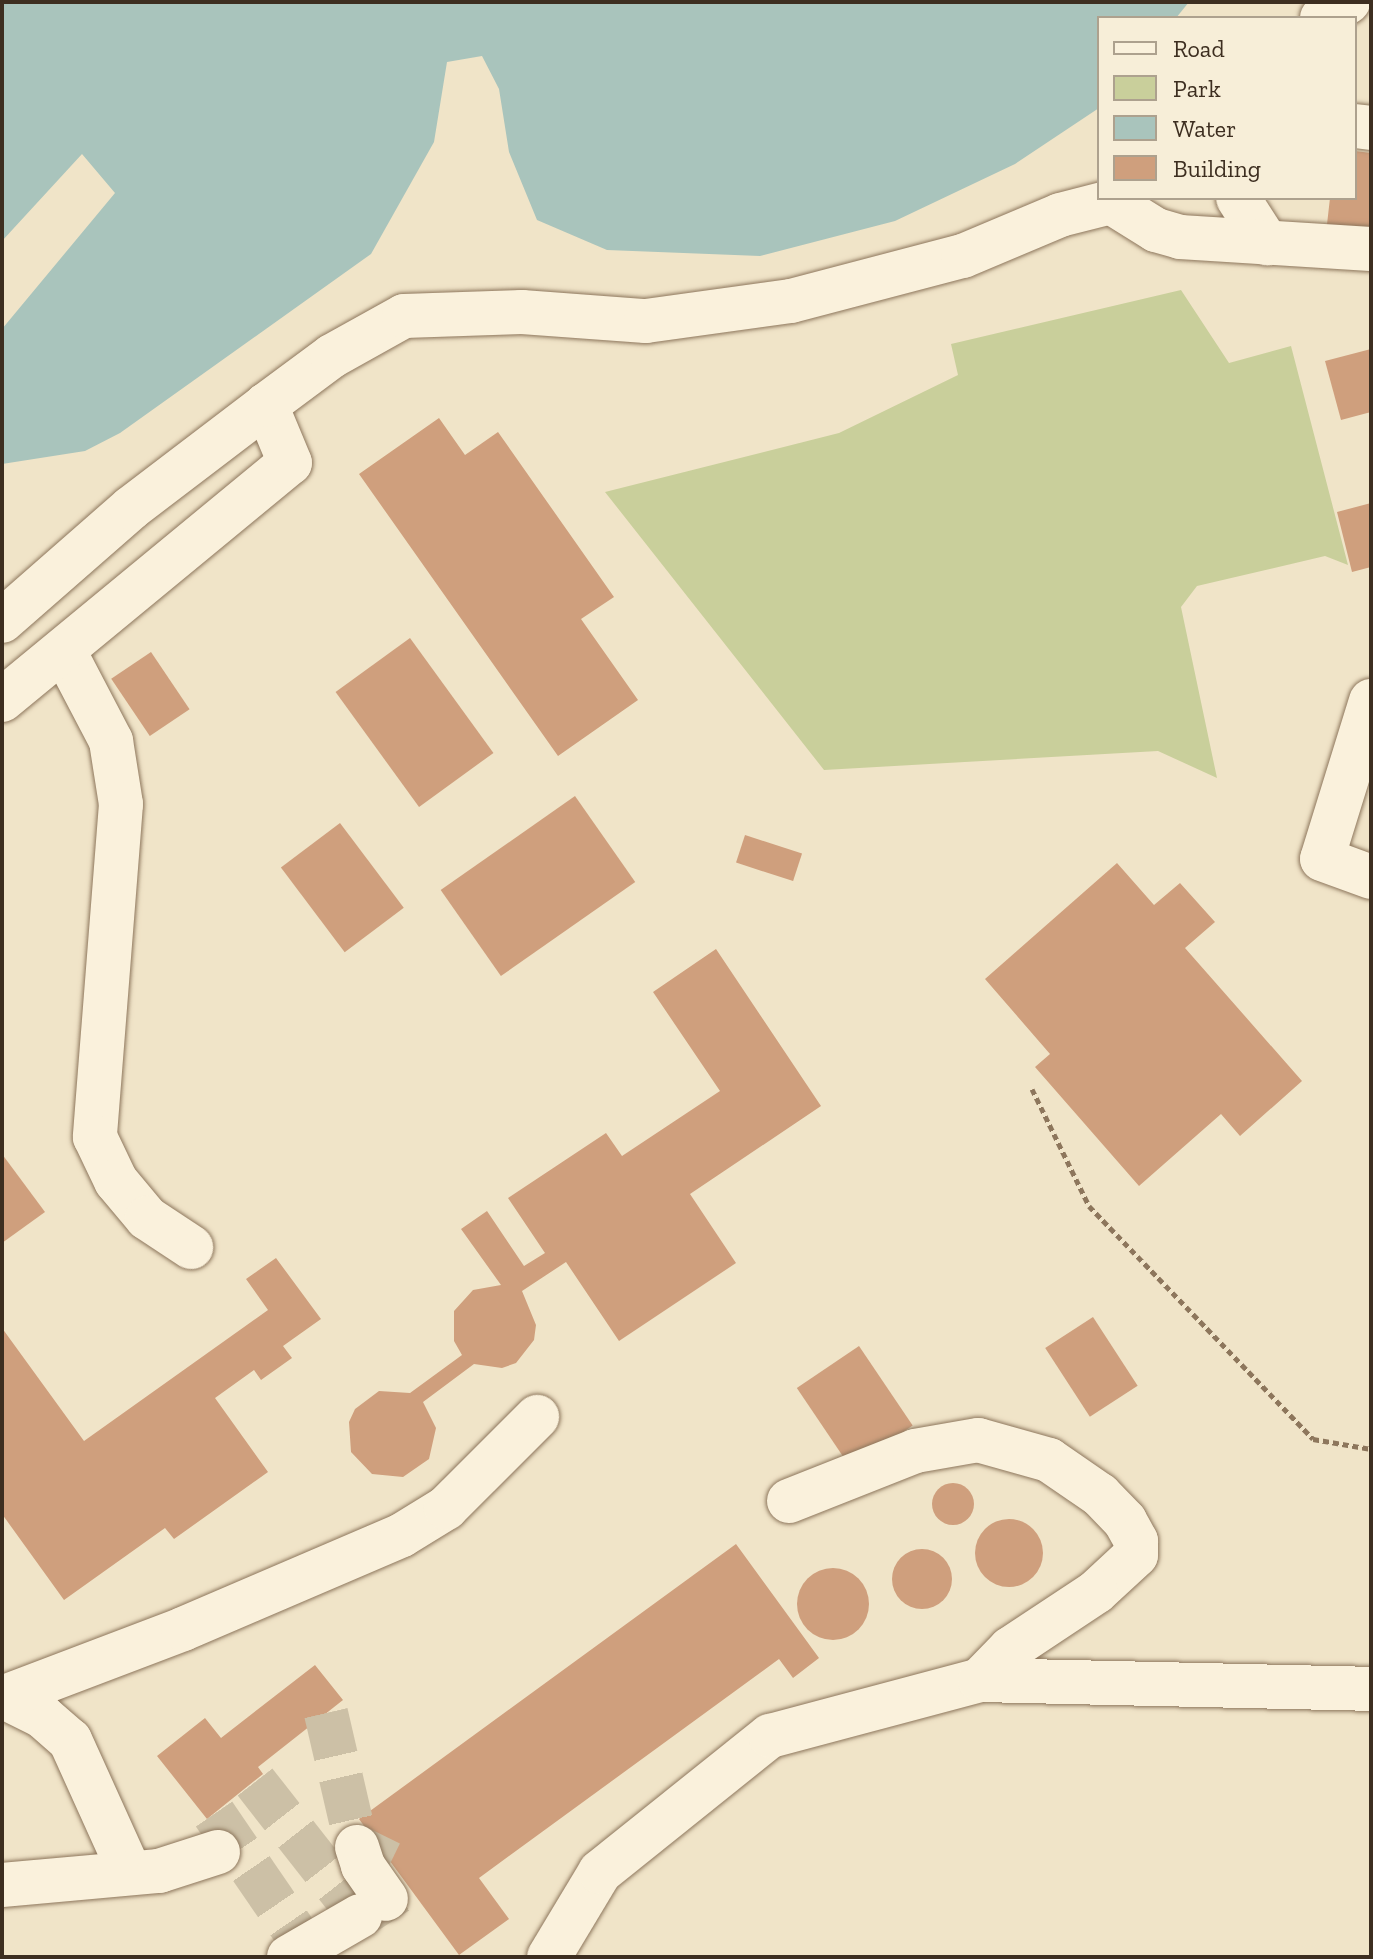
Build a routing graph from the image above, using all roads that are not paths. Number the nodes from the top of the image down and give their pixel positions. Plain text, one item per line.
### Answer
1 (1348, 2) edge
2 (1325, 16) edge
3 (1229, 200) edge
4 (1239, 200) edge
5 (1124, 203) edge
6 (1205, 239) junction
7 (1267, 243) junction
8 (1371, 249) edge
9 (266, 405) junction
10 (2, 621) edge
11 (64, 651) junction
12 (2, 700) edge
13 (1371, 701) edge
14 (1371, 877) edge
15 (191, 1247) dead end
16 (537, 1417) dead end
17 (789, 1501) dead end
18 (980, 1680) junction
19 (1371, 1689) edge
20 (4, 1696) edge
21 (357, 1847) tunnel mouth
22 (218, 1852) dead end
23 (130, 1873) junction
24 (2, 1885) edge
25 (289, 1957) edge
26 (549, 1957) edge

1 - 2 lane
3 - 6 lane
4 - 7 lane
5 - 6 lane
5 - 9 lane
6 - 7 lane
7 - 8 lane
9 - 10 lane
9 - 11 lane
11 - 12 lane
11 - 15 lane
13 - 14 lane
16 - 20 lane
17 - 18 lane
18 - 19 lane
18 - 26 lane
20 - 23 lane
21 - 25 lane
22 - 23 lane
23 - 24 lane

